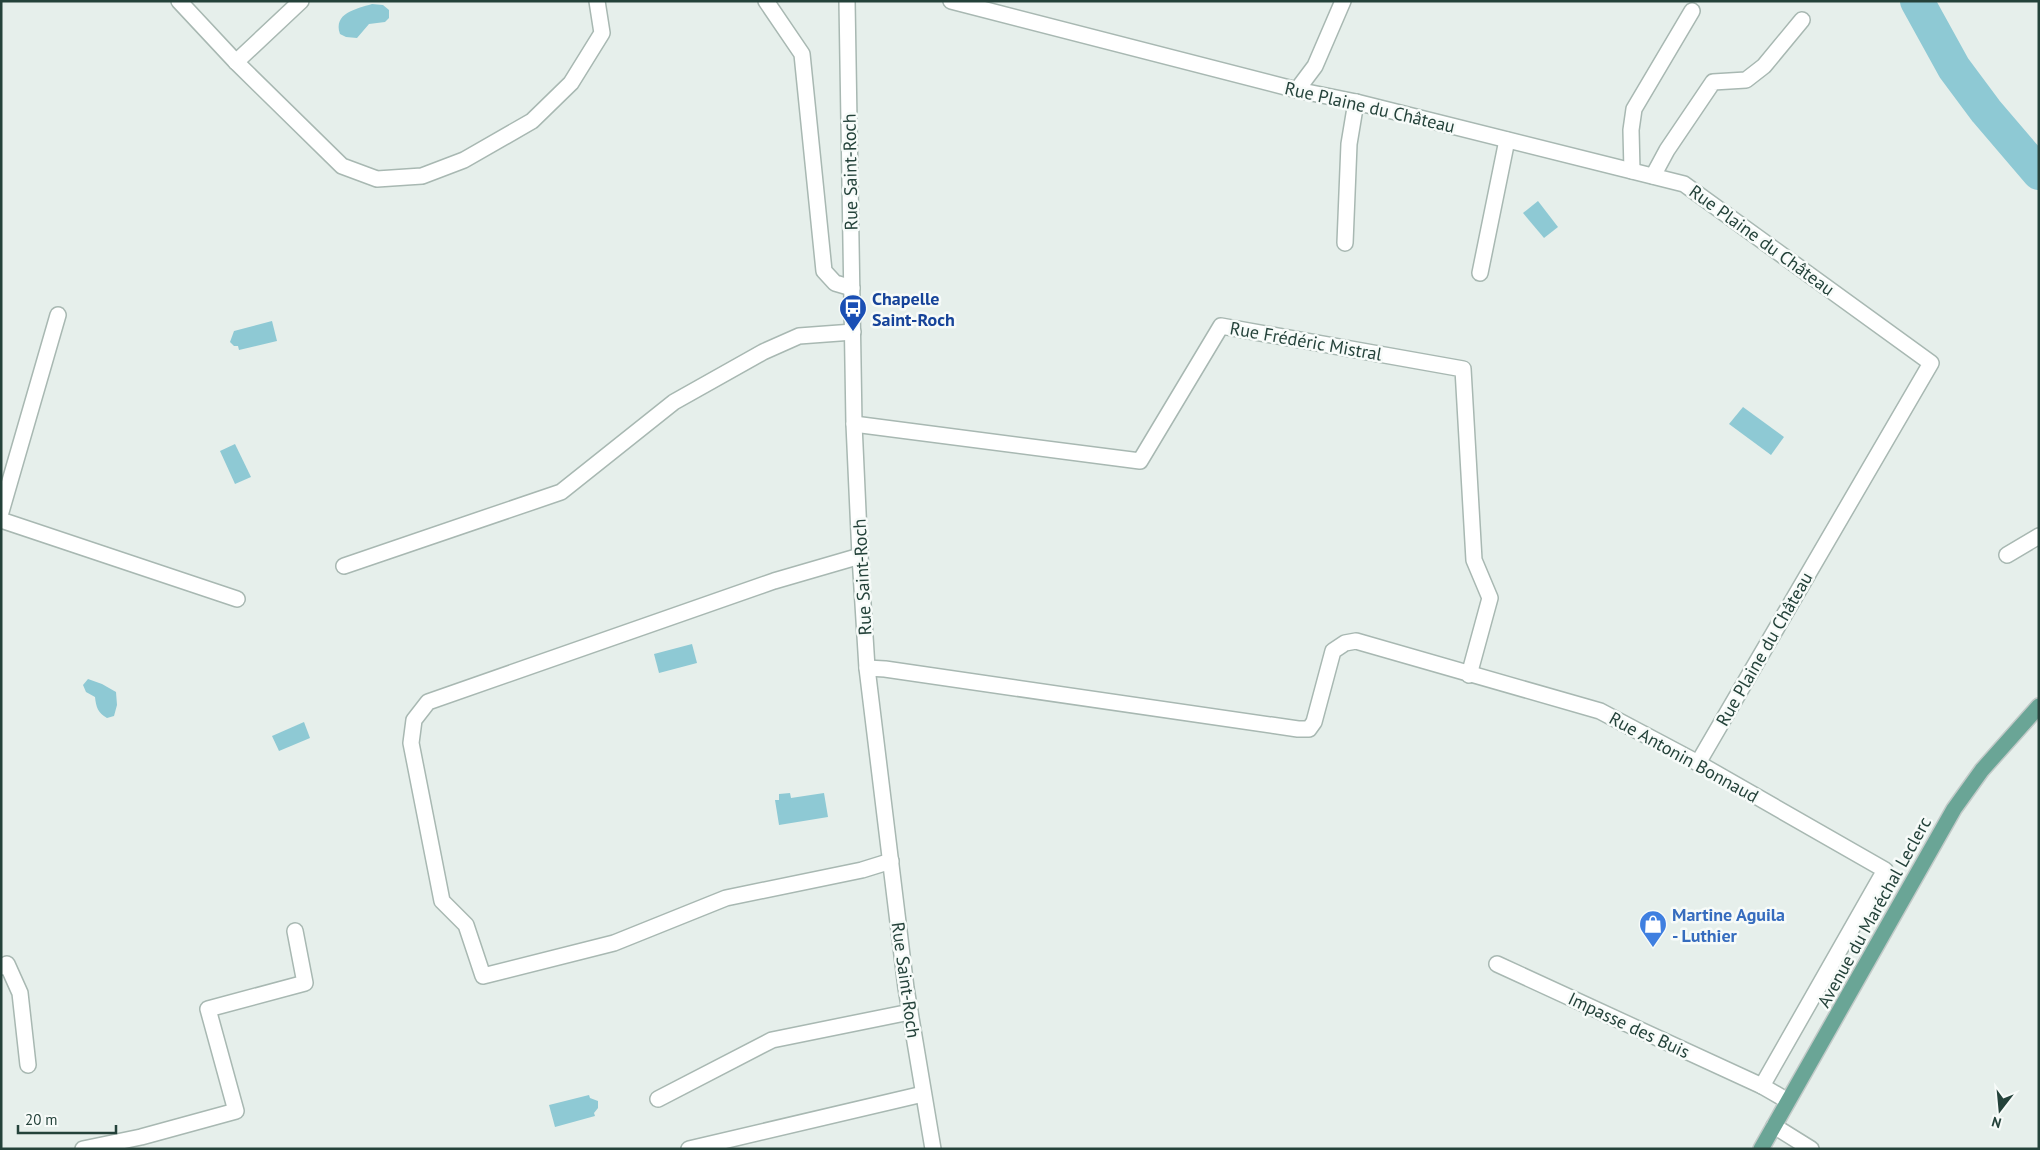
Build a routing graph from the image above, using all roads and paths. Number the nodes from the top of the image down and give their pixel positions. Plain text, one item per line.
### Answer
1 (179, 1) edge
2 (301, 1) edge
3 (597, 1) edge
4 (766, 1) edge
5 (847, 1) edge
6 (951, 1) edge
7 (1343, 1) edge
8 (1692, 11) dead end
9 (1802, 20) dead end
10 (236, 62) junction
11 (1297, 90) junction
12 (1356, 102) junction
13 (1507, 140) junction
14 (1632, 171) junction
15 (1653, 176) junction
16 (1345, 243) dead end
17 (1480, 273) dead end
18 (852, 288) junction
19 (58, 315) dead end
20 (853, 332) junction
21 (854, 424) junction
22 (1, 512) edge
23 (1, 520) edge
24 (2039, 536) edge
25 (2007, 555) dead end
26 (860, 556) junction
27 (344, 566) dead end
28 (238, 599) dead end
29 (867, 668) junction
30 (1469, 675) junction
31 (2039, 706) edge
32 (1698, 764) junction
33 (891, 861) junction
34 (295, 931) dead end
35 (1497, 964) dead end
36 (1, 967) edge
37 (910, 1012) junction
38 (28, 1065) dead end
39 (1762, 1086) junction
40 (923, 1094) junction
41 (658, 1100) dead end
42 (1788, 1101) junction
43 (1774, 1126) junction
44 (83, 1149) edge
45 (688, 1149) edge
46 (932, 1149) edge
47 (1761, 1149) edge
48 (1811, 1149) edge

1 - 10 street
2 - 10 street
3 - 10 street
4 - 18 street
5 - 18 street, Rue Saint-Roch
6 - 11 street, Rue Plaine du Château
7 - 11 street
8 - 14 street
9 - 15 street
11 - 12 street, Rue Plaine du Château
12 - 13 street, Rue Plaine du Château
12 - 16 street
13 - 14 street, Rue Plaine du Château
13 - 17 street
14 - 15 street, Rue Plaine du Château
15 - 32 street, Rue Plaine du Château
18 - 20 street, Rue Saint-Roch
19 - 22 street
20 - 21 street, Rue Saint-Roch
20 - 27 street
21 - 26 street, Rue Saint-Roch
21 - 30 street, Rue Frédéric Mistral
23 - 28 street
24 - 25 street
26 - 29 street, Rue Saint-Roch
26 - 33 street
29 - 30 street, Rue Antonin Bonnaud
29 - 33 street, Rue Saint-Roch
30 - 32 street, Rue Antonin Bonnaud
31 - 42 main road, Avenue du Maréchal Leclerc
32 - 39 street, Rue Antonin Bonnaud
33 - 37 street, Rue Saint-Roch
34 - 44 street
35 - 39 street, Impasse des Buis
36 - 38 street
37 - 40 street, Rue Saint-Roch
37 - 41 street
39 - 42 street, Impasse des Buis
40 - 45 street
40 - 46 street, Rue Saint-Roch
42 - 43 main road, Avenue du Maréchal Leclerc
43 - 47 main road, Avenue du Maréchal Leclerc
43 - 48 street

